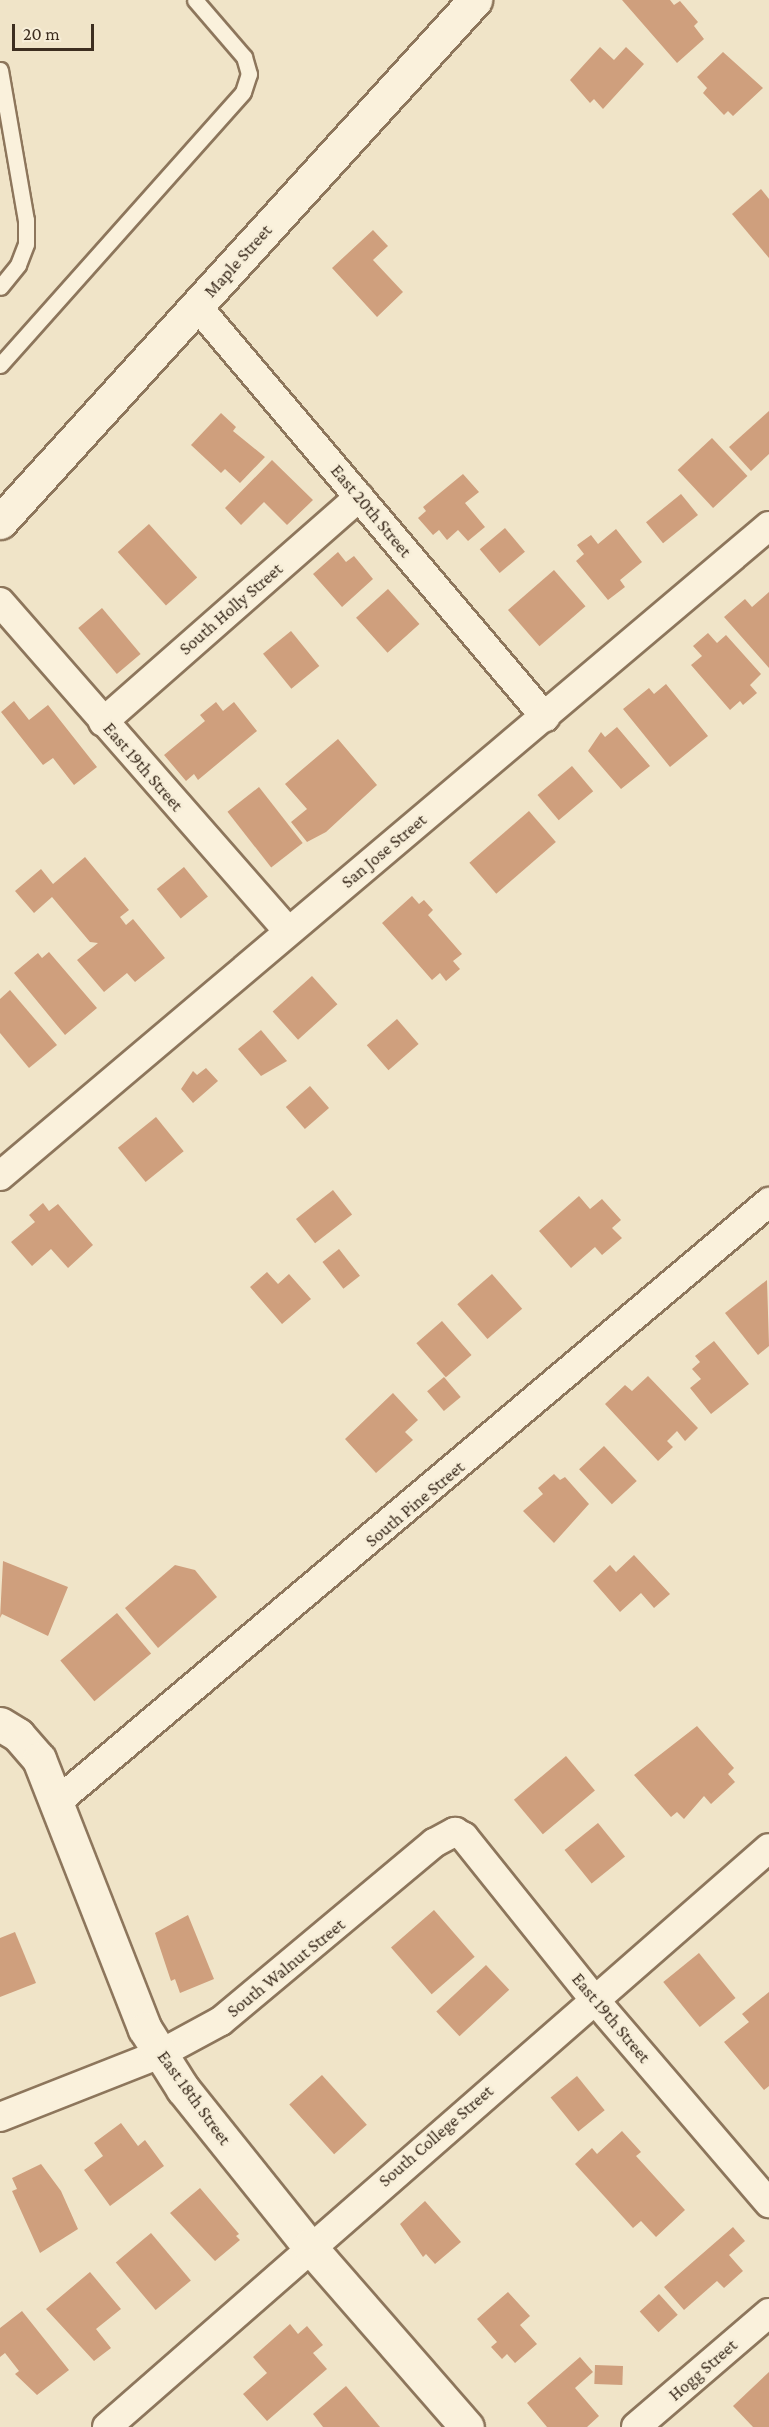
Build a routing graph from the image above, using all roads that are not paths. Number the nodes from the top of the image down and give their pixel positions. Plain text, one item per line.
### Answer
1 (195, 0) edge
2 (475, 0) edge
3 (0, 69) edge
4 (0, 287) edge
5 (197, 306) junction
6 (0, 365) edge
7 (359, 497) junction
8 (0, 522) edge
9 (769, 526) edge
10 (0, 602) edge
11 (545, 717) junction
12 (103, 722) junction
13 (288, 931) junction
14 (0, 1176) edge
15 (769, 1202) edge
16 (0, 1724) edge
17 (58, 1802) junction
18 (455, 1832) joint
19 (769, 1848) edge
20 (594, 1999) junction
21 (160, 2054) junction
22 (0, 2117) edge
23 (769, 2203) edge
24 (309, 2246) junction
25 (769, 2313) edge
26 (107, 2427) edge
27 (467, 2427) edge
28 (636, 2427) edge

1 - 6 lane
2 - 5 street, Maple Street
3 - 4 lane
5 - 7 street, East 20th Street
5 - 8 street, Maple Street
7 - 11 street, East 20th Street
7 - 12 street, South Holly Street
9 - 11 street, San Jose Street
10 - 12 street, East 19th Street
11 - 13 street, San Jose Street
12 - 13 street, East 19th Street
13 - 14 street, San Jose Street
15 - 17 street, South Pine Street
16 - 17 street, East 18th Street
17 - 21 street, East 18th Street
18 - 20 street, East 19th Street
18 - 21 street, South Walnut Street
19 - 20 street, South College Street
20 - 23 street, East 19th Street
20 - 24 street, South College Street
21 - 22 street, South Walnut Street
21 - 24 street, East 18th Street
24 - 26 street, South College Street
24 - 27 street, East 18th Street
25 - 28 street, Hogg Street

